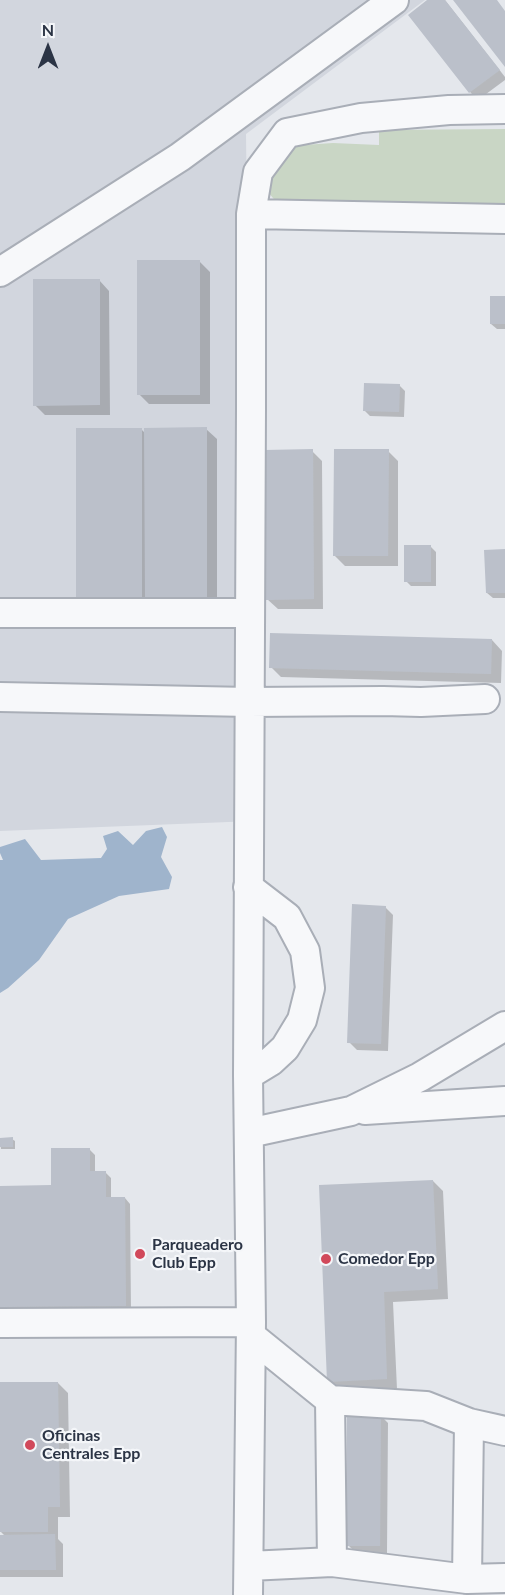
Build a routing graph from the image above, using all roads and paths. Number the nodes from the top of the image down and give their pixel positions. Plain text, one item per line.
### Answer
1 (394, 0) edge
2 (505, 109) edge
3 (251, 214) junction
4 (505, 219) edge
5 (0, 272) edge
6 (0, 613) edge
7 (250, 613) junction
8 (0, 697) edge
9 (485, 699) dead end
10 (249, 702) junction
11 (248, 887) junction
12 (505, 1026) edge
13 (248, 1075) junction
14 (505, 1101) edge
15 (351, 1111) junction
16 (249, 1133) junction
17 (0, 1323) edge
18 (251, 1329) junction
19 (330, 1400) junction
20 (469, 1423) junction
21 (505, 1431) edge
22 (332, 1562) junction
23 (249, 1566) junction
24 (505, 1578) edge
25 (467, 1580) junction
26 (248, 1595) edge

1 - 5 street
2 - 3 street
3 - 4 street
3 - 7 street
6 - 7 street
7 - 10 street
8 - 10 street
9 - 10 street
10 - 11 street
11 - 13 street
11 - 13 street
12 - 15 street
13 - 16 street
14 - 15 street
15 - 16 street
16 - 18 street
17 - 18 street
18 - 19 street
18 - 23 street
19 - 20 street
19 - 22 street
20 - 21 street
20 - 25 street
22 - 23 street
22 - 25 street
23 - 26 street
24 - 25 street

